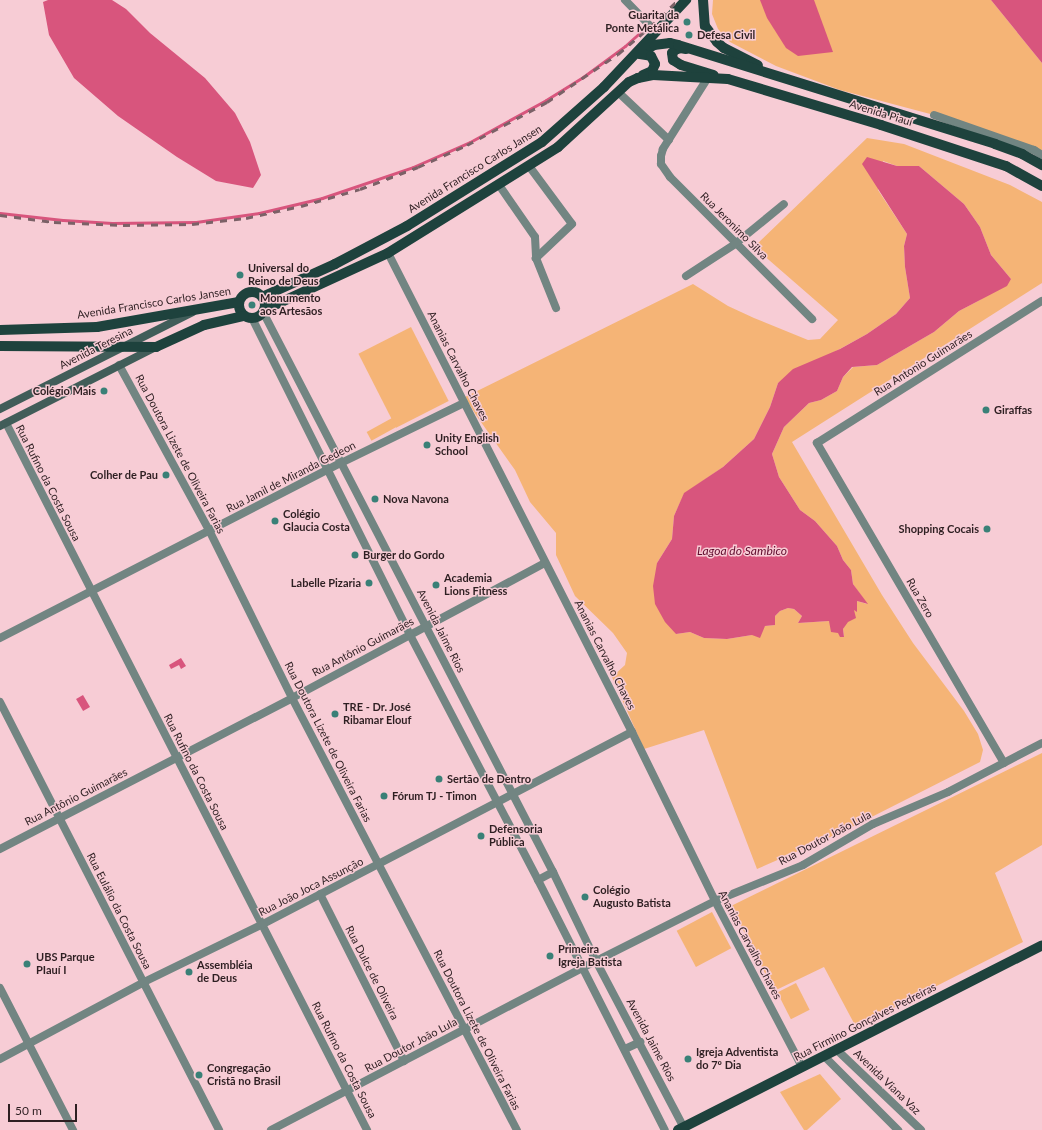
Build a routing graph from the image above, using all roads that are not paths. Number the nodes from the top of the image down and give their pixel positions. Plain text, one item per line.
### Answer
1 (625, 0) edge
2 (686, 0) edge
3 (703, 0) edge
4 (656, 32) junction
5 (692, 50) junction
6 (640, 54) junction
7 (626, 63) junction
8 (638, 78) junction
9 (707, 78) junction
10 (785, 78) junction
11 (728, 79) junction
12 (618, 92) junction
13 (934, 115) dead end
14 (669, 140) junction
15 (1042, 155) edge
16 (1042, 165) edge
17 (529, 166) junction
18 (499, 185) junction
19 (1042, 186) edge
20 (784, 204) dead end
21 (736, 244) junction
22 (388, 253) junction
23 (536, 258) junction
24 (686, 276) dead end
25 (262, 296) junction
26 (1042, 301) edge
27 (239, 302) junction
28 (203, 308) junction
29 (556, 308) dead end
30 (264, 311) junction
31 (248, 317) junction
32 (812, 319) dead end
33 (0, 330) edge
34 (24, 330) junction
35 (0, 346) edge
36 (24, 346) junction
37 (123, 346) junction
38 (156, 347) junction
39 (119, 365) junction
40 (464, 403) junction
41 (0, 409) edge
42 (3, 425) edge
43 (817, 443) joint
44 (341, 463) junction
45 (326, 470) junction
46 (210, 532) junction
47 (545, 563) junction
48 (91, 592) junction
49 (426, 626) junction
50 (410, 635) junction
51 (0, 638) edge
52 (292, 698) junction
53 (0, 702) edge
54 (632, 732) junction
55 (1042, 743) edge
56 (177, 758) junction
57 (1004, 763) junction
58 (512, 793) junction
59 (496, 802) junction
60 (59, 818) junction
61 (0, 849) edge
62 (379, 864) junction
63 (553, 872) junction
64 (538, 880) junction
65 (320, 894) junction
66 (715, 901) junction
67 (263, 924) junction
68 (1042, 945) edge
69 (596, 961) junction
70 (582, 968) junction
71 (144, 982) junction
72 (0, 988) edge
73 (465, 1029) junction
74 (640, 1042) junction
75 (29, 1044) junction
76 (625, 1049) junction
77 (837, 1050) junction
78 (824, 1056) junction
79 (0, 1059) edge
80 (404, 1062) junction
81 (802, 1067) junction
82 (347, 1091) junction
83 (682, 1129) edge
84 (73, 1130) edge
85 (219, 1130) edge
86 (270, 1130) edge
87 (367, 1130) edge
88 (517, 1130) edge
89 (665, 1130) edge
90 (898, 1130) edge
91 (921, 1130) edge

1 - 4 street
2 - 4 main road, Avenida Francisco Carlos Jansen
3 - 10 main road, Avenida Piauí
4 - 7 main road, Avenida Francisco Carlos Jansen
5 - 6 main road, Avenida Piauí
5 - 10 main road, Avenida Piauí
5 - 11 main road
6 - 7 main road, Avenida Piauí
6 - 8 main road
7 - 25 main road, Avenida Francisco Carlos Jansen
8 - 9 main road
8 - 12 main road
9 - 11 main road, Avenida Piauí
9 - 14 street, Rua Jeronimo Silva
10 - 16 main road, Avenida Piauí
11 - 19 main road, Avenida Piauí
12 - 14 street
12 - 17 main road
13 - 15 street
14 - 21 street, Rua Jeronimo Silva
17 - 18 main road
17 - 23 street
18 - 22 main road
18 - 23 street
20 - 21 street
21 - 24 street
21 - 32 street, Rua Jeronimo Silva
22 - 30 main road
22 - 40 street, Ananias Carvalho Chaves
23 - 29 street
25 - 27 main road, Avenida Francisco Carlos Jansen
25 - 30 main road
26 - 43 street, Rua Antonio Guimarães
27 - 28 main road, Avenida Francisco Carlos Jansen
27 - 31 main road, Avenida Francisco Carlos Jansen
28 - 34 main road, Avenida Francisco Carlos Jansen
28 - 37 main road, Avenida Teresina
30 - 31 main road
30 - 44 street, Avenida Jaime Rios
31 - 38 main road
31 - 45 street
33 - 34 main road, Avenida Francisco Carlos Jansen
34 - 36 main road
35 - 36 main road
36 - 37 main road
37 - 38 main road
37 - 41 main road, Avenida Teresina
38 - 39 main road
39 - 42 main road
39 - 46 street, Rua Doutora Lizete de Oliveira Farias
40 - 44 street, Rua Jamil de Miranda Gedeon
40 - 47 street, Ananias Carvalho Chaves
42 - 48 street, Rua Rufino da Costa Sousa
43 - 57 street, Rua Zero
44 - 45 street, Rua Jamil de Miranda Gedeon
44 - 49 street, Avenida Jaime Rios
45 - 46 street, Rua Jamil de Miranda Gedeon
45 - 50 street
46 - 48 street, Rua Jamil de Miranda Gedeon
46 - 52 street, Rua Doutora Lizete de Oliveira Farias
47 - 49 street, Rua Antônio Guimarães
47 - 54 street, Ananias Carvalho Chaves
48 - 51 street, Rua Jamil de Miranda Gedeon
48 - 56 street, Rua Rufino da Costa Sousa
49 - 50 street, Rua Antônio Guimarães
49 - 58 street, Avenida Jaime Rios
50 - 52 street, Rua Antônio Guimarães
50 - 59 street
52 - 56 street, Rua Antônio Guimarães
52 - 62 street, Rua Doutora Lizete de Oliveira Farias
53 - 60 street, Rua Eulálio da Costa Sousa
54 - 58 street, Rua João Joca Assunção
54 - 66 street, Ananias Carvalho Chaves
55 - 57 street, Rua Doutor João Lula
56 - 60 street, Rua Antônio Guimarães
56 - 67 street, Rua Rufino da Costa Sousa
57 - 66 street, Rua Doutor João Lula
58 - 59 street, Rua João Joca Assunção
58 - 63 street, Avenida Jaime Rios
59 - 62 street, Rua João Joca Assunção
59 - 64 street
60 - 61 street, Rua Antônio Guimarães
60 - 71 street, Rua Eulálio da Costa Sousa
62 - 65 street, Rua João Joca Assunção
62 - 73 street, Rua Doutora Lizete de Oliveira Farias
63 - 64 street
63 - 69 street, Avenida Jaime Rios
64 - 70 street
65 - 67 street, Rua João Joca Assunção
65 - 80 street, Rua Dulce de Oliveira
66 - 69 street, Rua Doutor João Lula
66 - 81 street, Ananias Carvalho Chaves
67 - 71 street, Rua João Joca Assunção
67 - 82 street, Rua Rufino da Costa Sousa
68 - 77 main road, Rua Firmino Gonçalves Pedreiras
69 - 70 street
69 - 74 street, Avenida Jaime Rios
70 - 73 street, Rua Doutor João Lula
70 - 76 street
71 - 75 street, Rua João Joca Assunção
71 - 85 street, Rua Eulálio da Costa Sousa
72 - 75 street
73 - 80 street, Rua Doutor João Lula
73 - 88 street, Rua Doutora Lizete de Oliveira Farias
74 - 76 street
74 - 83 street, Avenida Jaime Rios
75 - 79 street, Rua João Joca Assunção
75 - 84 street
76 - 89 street
77 - 78 main road, Rua Firmino Gonçalves Pedreiras
77 - 91 street, Avenida Viana Vaz
78 - 81 main road, Rua Firmino Gonçalves Pedreiras
78 - 90 street
80 - 82 street, Rua Doutor João Lula
81 - 83 main road, Rua Firmino Gonçalves Pedreiras
82 - 86 street, Rua Doutor João Lula
82 - 87 street, Rua Rufino da Costa Sousa

